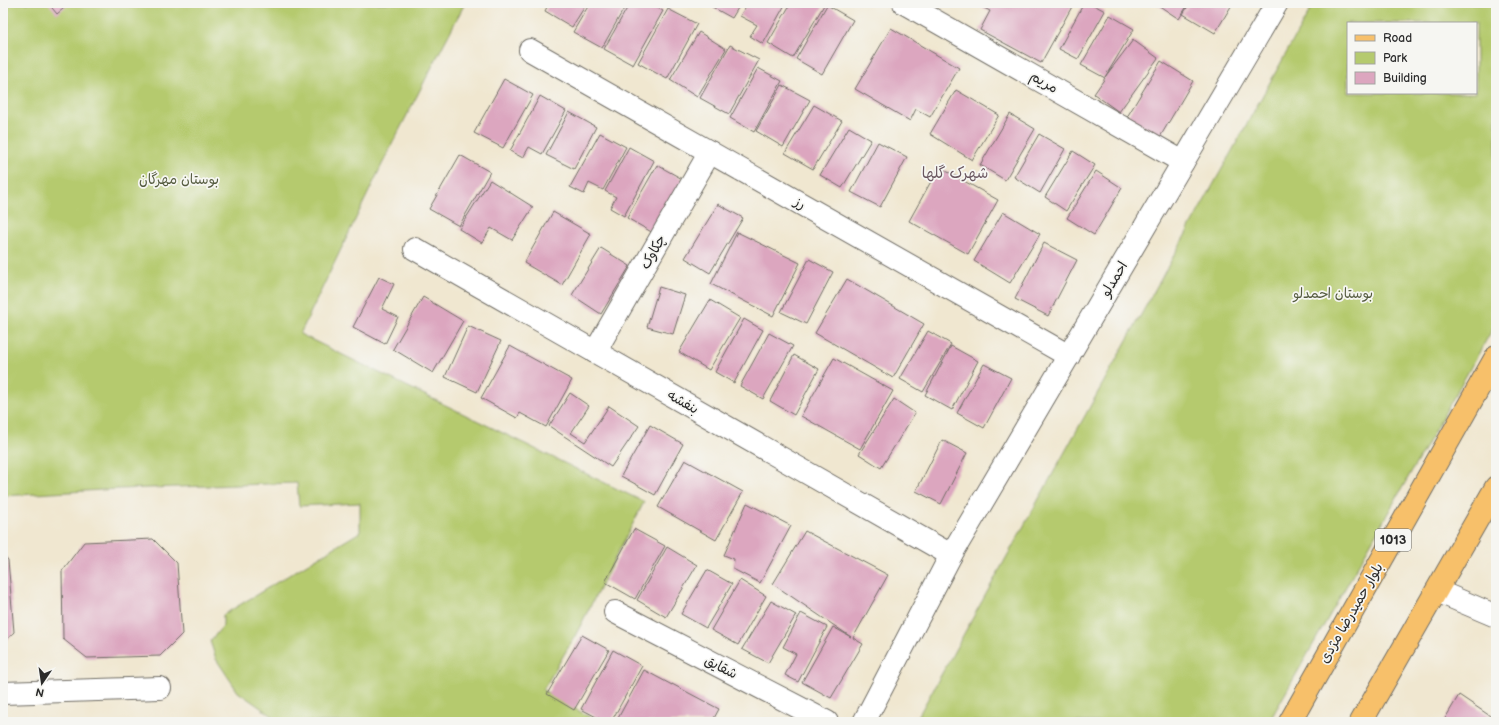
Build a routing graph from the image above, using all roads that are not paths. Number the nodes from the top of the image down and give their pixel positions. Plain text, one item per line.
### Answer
1 (904, 3) edge
2 (1277, 3) edge
3 (530, 50) dead end
4 (710, 152) junction
5 (1183, 162) junction
6 (414, 249) dead end
7 (595, 352) junction
8 (1069, 356) junction
9 (1496, 358) edge
10 (1496, 487) edge
11 (951, 555) junction
12 (1437, 591) junction
13 (615, 612) dead end
14 (1496, 616) edge
15 (160, 688) dead end
16 (3, 693) edge
17 (827, 722) edge
18 (864, 722) edge
19 (1290, 722) edge
20 (1361, 722) edge

1 - 5 street, مریم
2 - 5 street, احمدلو
3 - 4 street, رز
4 - 7 street, چکاوک
4 - 8 street, رز
5 - 8 street, احمدلو
6 - 7 street, بنفشه
7 - 11 street, بنفشه
8 - 11 street, احمدلو
9 - 19 main road, بلوار حمیدرضا مژدی / 1013
10 - 12 main road
11 - 18 street, احمدلو
12 - 14 street
12 - 20 main road
13 - 17 street, شقایق
15 - 16 street

